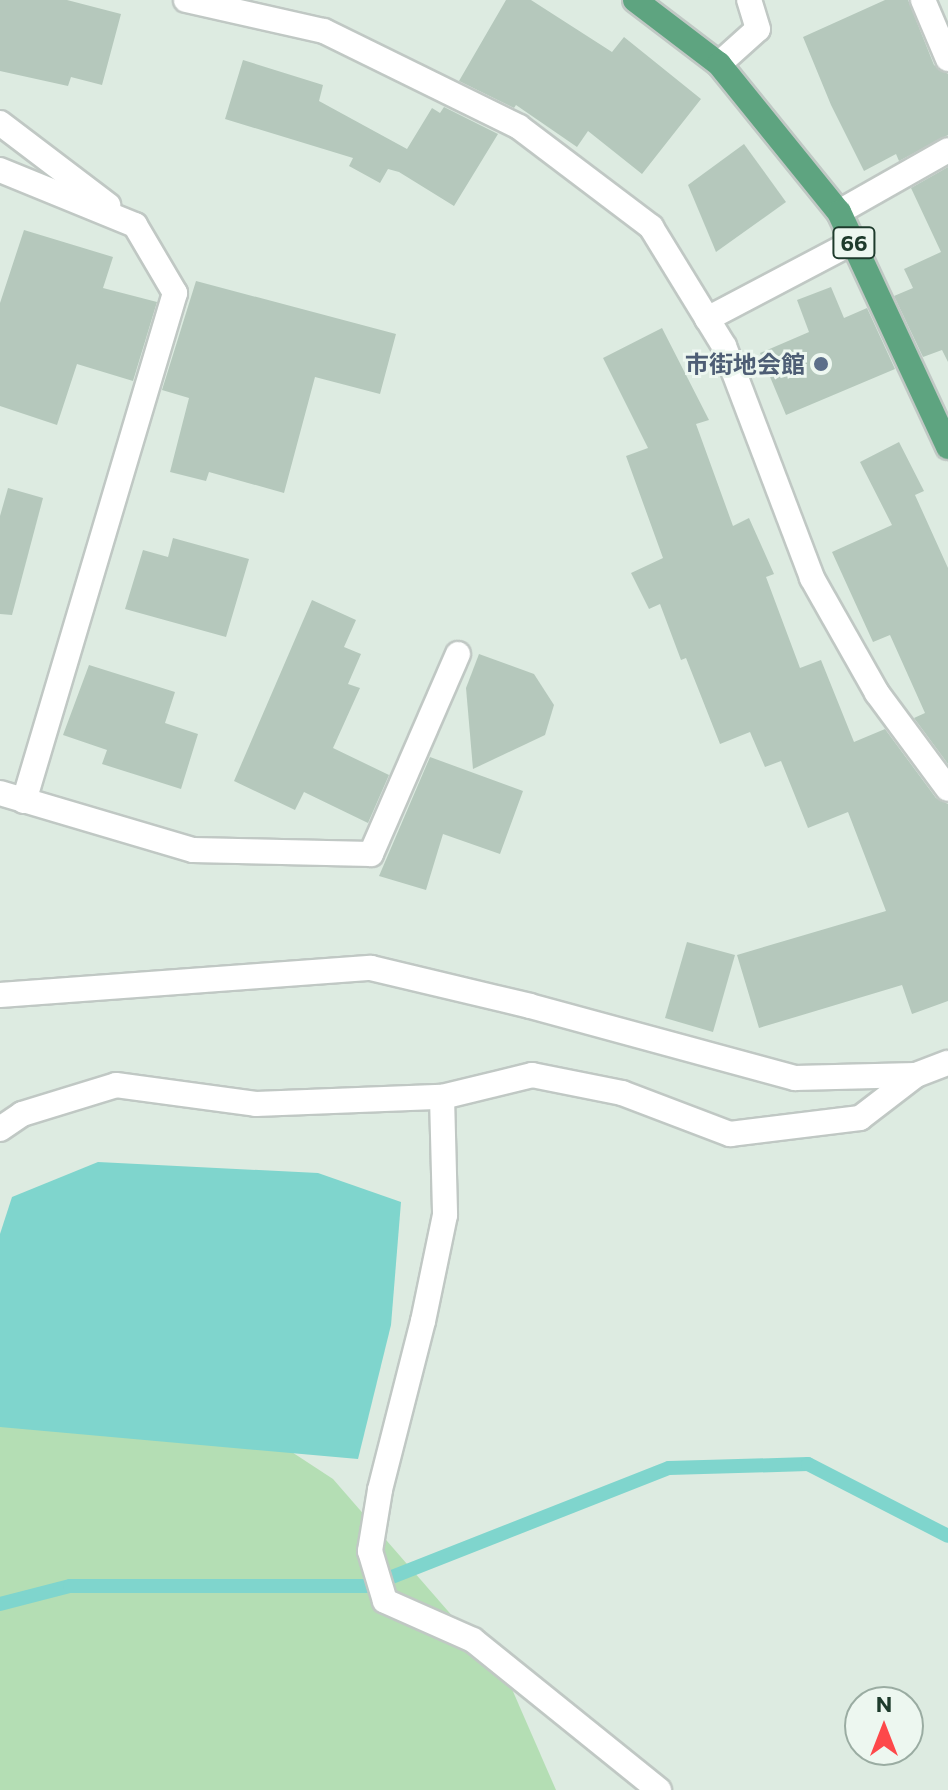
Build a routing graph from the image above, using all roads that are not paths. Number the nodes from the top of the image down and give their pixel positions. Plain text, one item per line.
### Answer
1 (186, 0) edge
2 (635, 0) edge
3 (749, 0) edge
4 (923, 0) edge
5 (948, 59) edge
6 (719, 64) junction
7 (0, 123) edge
8 (948, 150) edge
9 (0, 170) edge
10 (839, 212) junction
11 (135, 225) junction
12 (853, 242) junction
13 (707, 319) junction
14 (948, 447) edge
15 (458, 654) dead end
16 (948, 789) edge
17 (0, 793) edge
18 (24, 801) junction
19 (0, 995) edge
20 (948, 1063) edge
21 (916, 1075) junction
22 (442, 1097) junction
23 (0, 1129) edge
24 (659, 1790) edge

1 - 13 street
2 - 6 main road, 66
3 - 6 street
4 - 5 street
6 - 10 main road, 66
7 - 11 street
8 - 10 street
9 - 11 street
10 - 12 main road, 66
11 - 18 street
12 - 13 street
12 - 14 main road, 66
13 - 16 street
15 - 18 street
17 - 18 street
19 - 21 street
20 - 21 street
21 - 22 street
22 - 23 street
22 - 24 street

